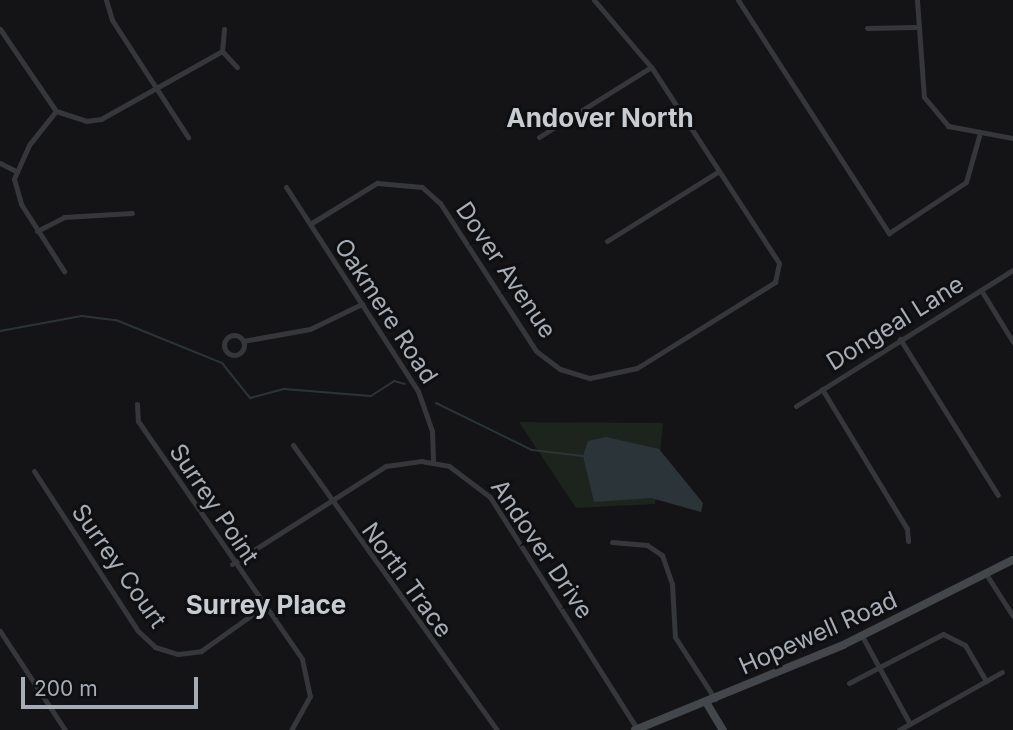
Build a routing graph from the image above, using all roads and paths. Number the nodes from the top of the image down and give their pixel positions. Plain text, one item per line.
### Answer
1 (106, 0) edge
2 (594, 0) edge
3 (738, 0) edge
4 (917, 0) edge
5 (915, 27) junction
6 (867, 28) dead end
7 (0, 29) edge
8 (223, 29) dead end
9 (222, 51) junction
10 (237, 67) dead end
11 (651, 67) junction
12 (156, 86) junction
13 (56, 111) junction
14 (979, 136) junction
15 (188, 137) dead end
16 (539, 137) dead end
17 (1013, 138) edge
18 (0, 163) edge
19 (14, 170) junction
20 (719, 171) junction
21 (286, 187) dead end
22 (132, 212) dead end
23 (310, 224) junction
24 (37, 232) junction
25 (607, 241) dead end
26 (1013, 270) edge
27 (64, 271) dead end
28 (981, 290) junction
29 (362, 304) junction
30 (900, 339) junction
31 (243, 341) dead end
32 (1013, 342) edge
33 (822, 389) junction
34 (137, 404) dead end
35 (796, 406) dead end
36 (293, 445) dead end
37 (433, 462) junction
38 (34, 471) dead end
39 (998, 495) dead end
40 (329, 501) junction
41 (908, 541) dead end
42 (612, 542) dead end
43 (1013, 560) edge
44 (232, 564) junction
45 (986, 574) junction
46 (263, 607) junction
47 (1013, 616) edge
48 (0, 631) edge
49 (862, 636) junction
50 (878, 666) junction
51 (1002, 672) dead end
52 (986, 681) junction
53 (849, 683) dead end
54 (710, 700) junction
55 (910, 724) junction
56 (636, 729) edge
57 (65, 730) edge
58 (291, 730) edge
59 (497, 730) edge
60 (723, 730) edge
61 (899, 730) edge

1 - 12 street
2 - 11 street
3 - 14 street
4 - 5 street
5 - 6 street
5 - 14 street
7 - 13 street
8 - 9 street
9 - 10 street
9 - 12 street
11 - 16 street
11 - 20 street
12 - 13 street
12 - 15 street
13 - 19 street
14 - 17 street
18 - 19 street
19 - 24 street
20 - 23 street, Dover Avenue
20 - 25 street
21 - 23 street, Oakmere Road
22 - 24 street
23 - 29 street, Oakmere Road
24 - 27 street
26 - 28 street, Dongeal Lane
28 - 30 street, Dongeal Lane
28 - 32 street
29 - 31 street
29 - 37 street, Oakmere Road
30 - 33 street, Dongeal Lane
30 - 39 street
33 - 35 street, Dongeal Lane
33 - 41 street
34 - 44 street, Surrey Point
36 - 40 street, North Trace
37 - 40 street, Andover Drive
37 - 56 street, Andover Drive
38 - 46 street, Surrey Court
40 - 44 street, Andover Drive
40 - 59 street, North Trace
42 - 54 street
43 - 45 street, Hopewell Road
44 - 46 street, Surrey Point
45 - 47 street
45 - 49 street, Hopewell Road
46 - 58 street, Surrey Point
48 - 57 street
49 - 50 street
49 - 54 street, Hopewell Road
50 - 52 street
50 - 53 street
50 - 55 street
51 - 52 street
52 - 55 street
54 - 56 street, Hopewell Road
54 - 60 street
55 - 61 street

